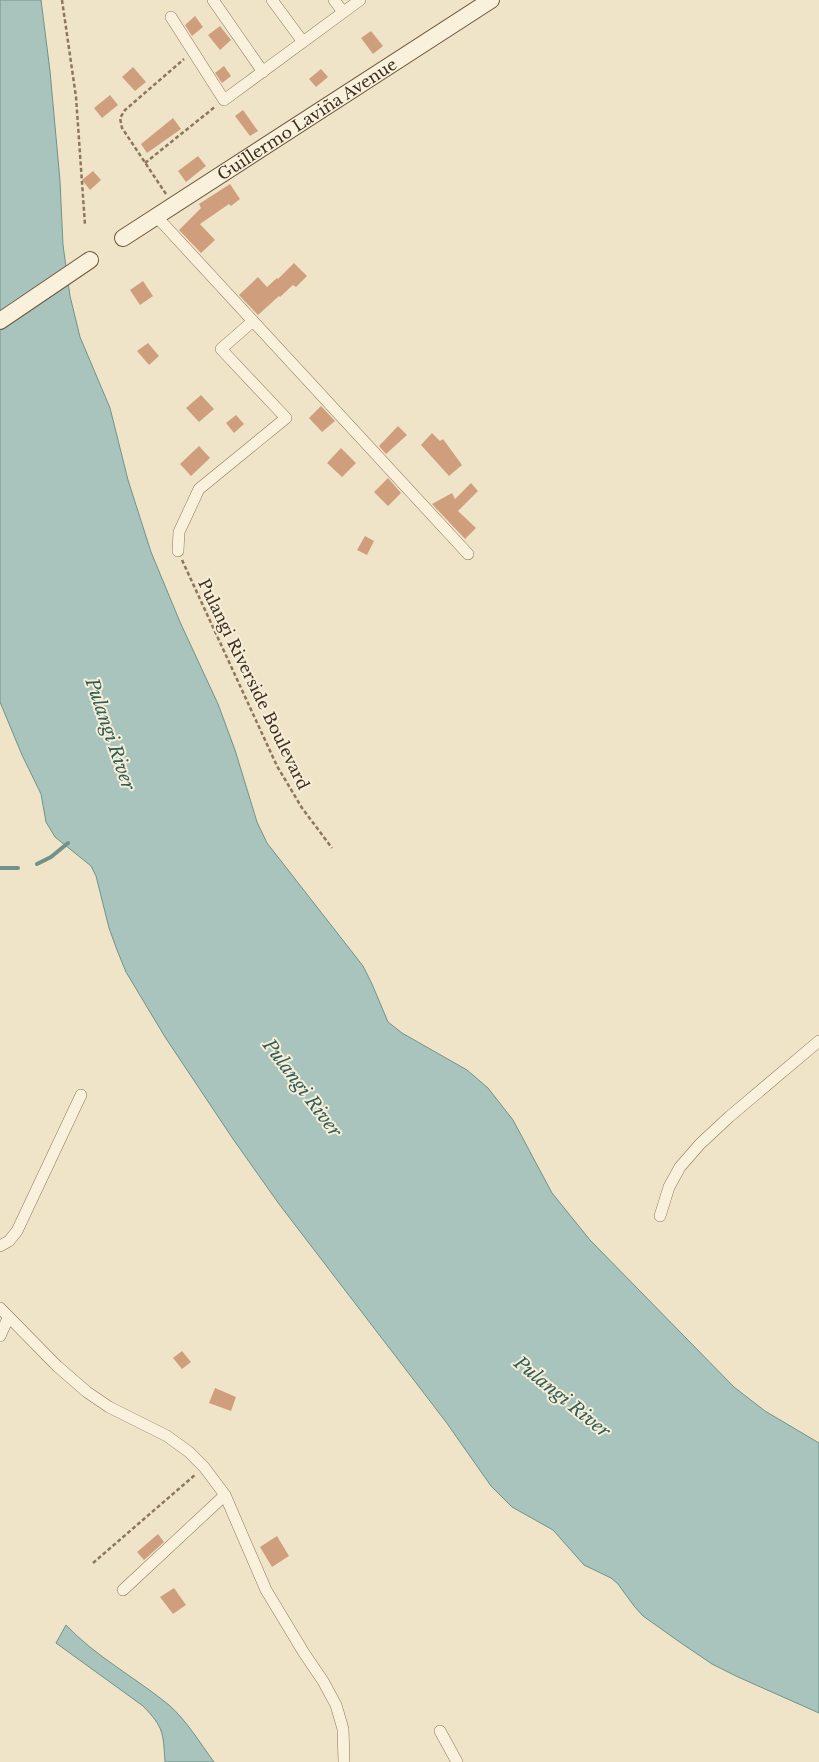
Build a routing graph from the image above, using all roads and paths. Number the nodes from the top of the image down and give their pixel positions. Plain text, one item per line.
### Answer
1 (62, 0) edge
2 (213, 0) edge
3 (272, 0) edge
4 (334, 0) edge
5 (360, 0) edge
6 (491, 0) edge
7 (343, 12) junction
8 (171, 17) dead end
9 (303, 42) junction
10 (193, 52) junction
11 (263, 72) junction
12 (224, 100) junction
13 (145, 163) junction
14 (174, 204) junction
15 (156, 216) junction
16 (85, 225) dead end
17 (123, 238) dead end
18 (90, 260) dead end
19 (0, 321) edge
20 (253, 321) junction
21 (178, 551) joint
22 (468, 554) dead end
23 (332, 848) dead end
24 (819, 1041) edge
25 (81, 1096) dead end
26 (660, 1216) dead end
27 (0, 1246) edge
28 (0, 1308) edge
29 (8, 1318) junction
30 (0, 1336) edge
31 (204, 1467) junction
32 (225, 1495) junction
33 (93, 1563) dead end
34 (123, 1590) dead end
35 (440, 1731) dead end
36 (344, 1762) edge
37 (457, 1762) edge

1 - 16 path
2 - 11 street
3 - 9 street
4 - 7 street
5 - 7 street
6 - 14 street, Guillermo Laviña Avenue
7 - 9 street
8 - 10 street
9 - 11 street
10 - 12 street
10 - 13 path
11 - 12 street
12 - 13 path
13 - 14 path
14 - 15 street, Guillermo Laviña Avenue
15 - 17 street, Guillermo Laviña Avenue
15 - 20 street
18 - 19 street
20 - 21 street
20 - 22 street
21 - 23 path, Pulangi Riverside Boulevard
24 - 26 street
25 - 27 street
28 - 29 street
29 - 30 street
29 - 31 street
31 - 32 street
31 - 33 path
32 - 34 street
32 - 36 street
35 - 37 street

